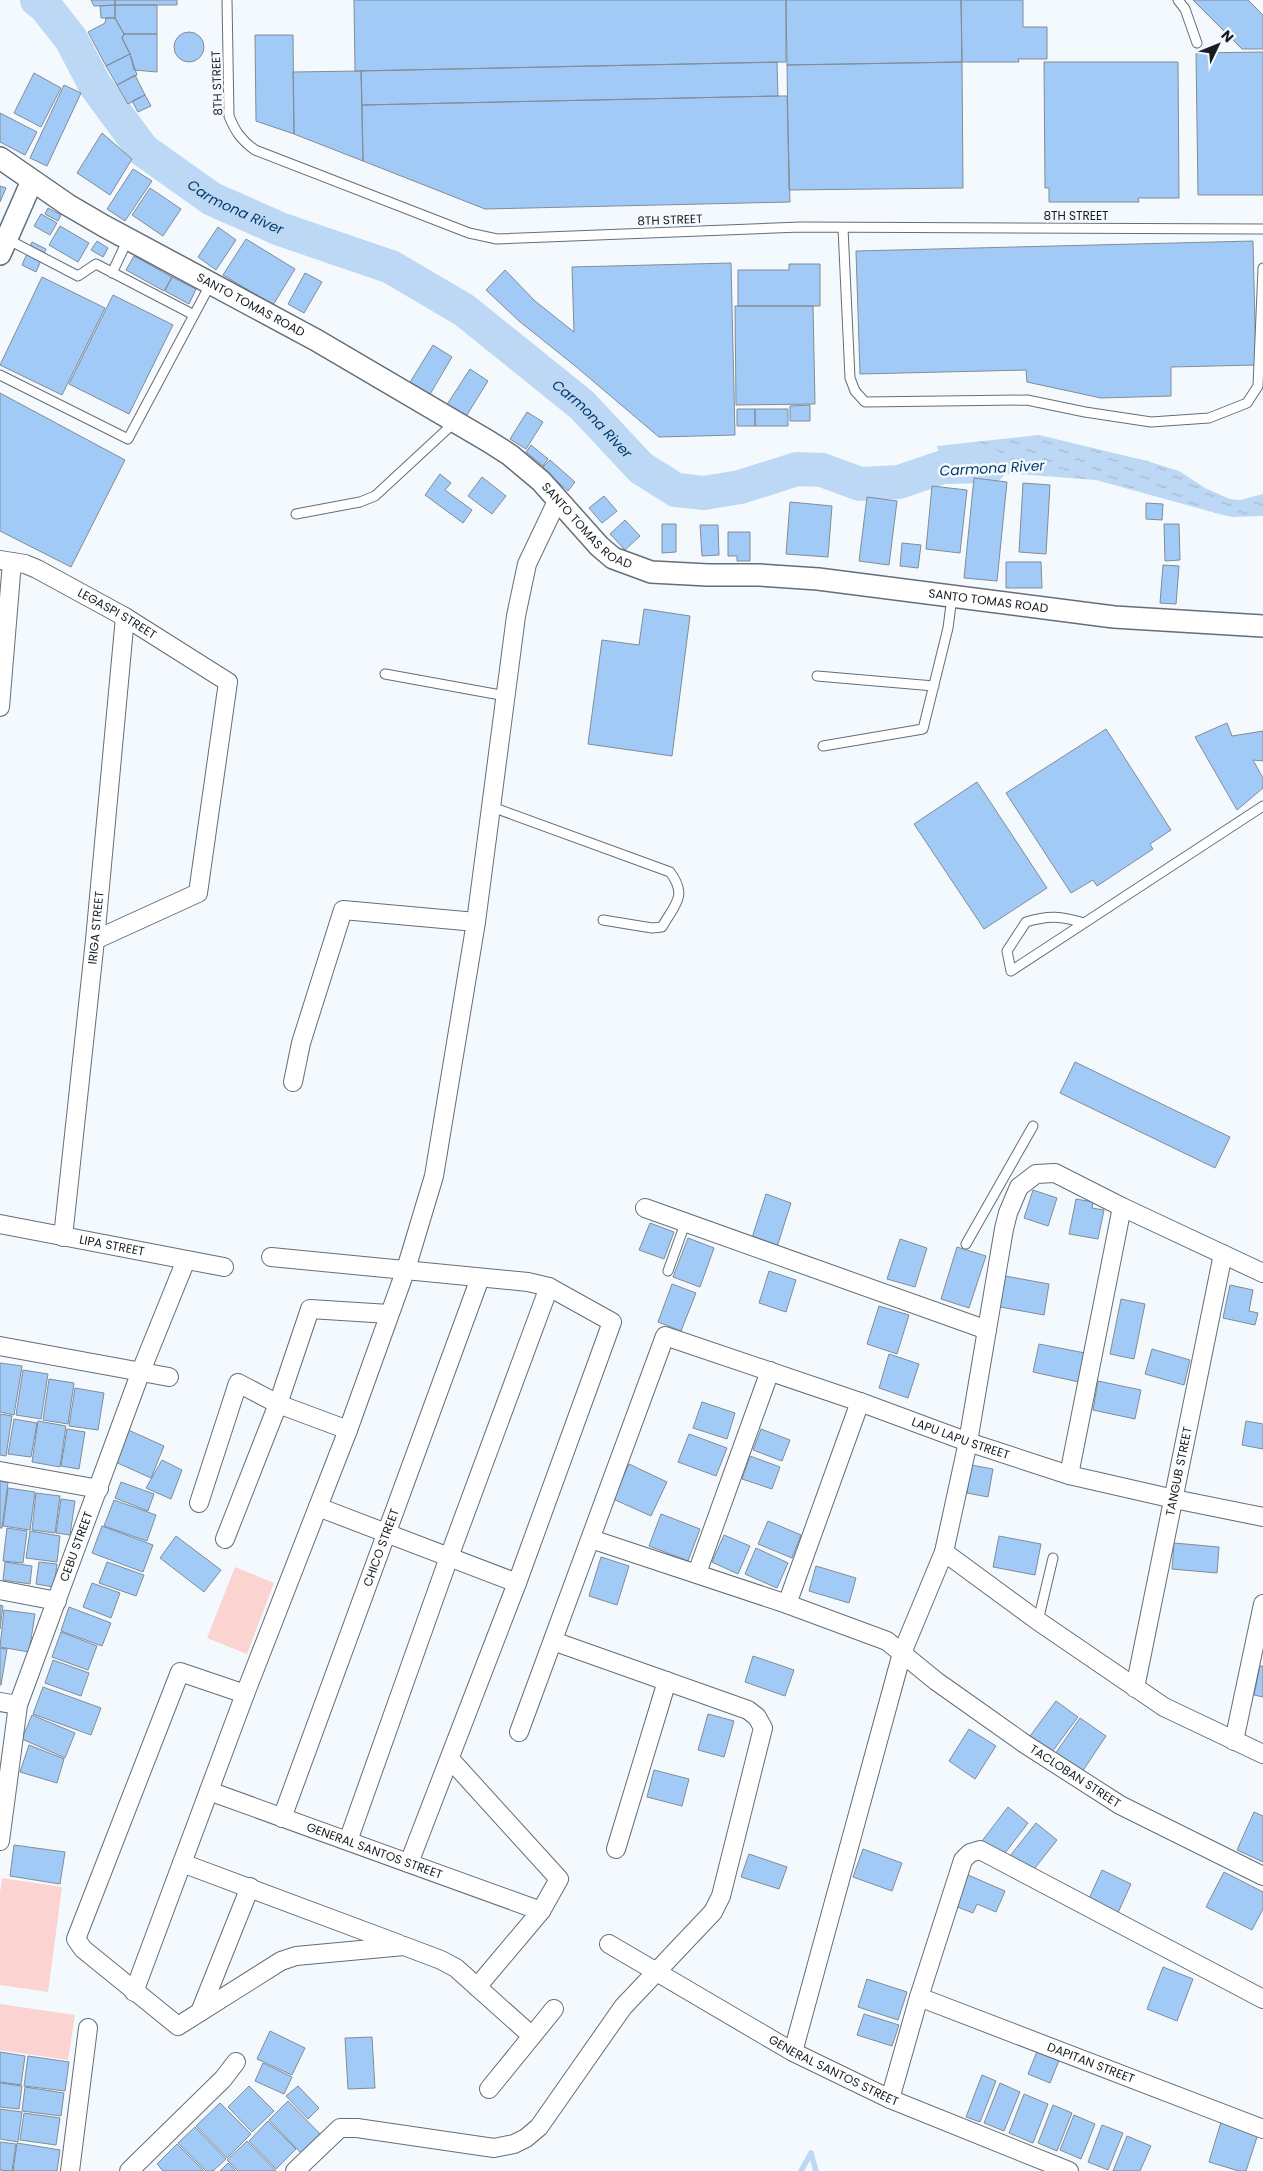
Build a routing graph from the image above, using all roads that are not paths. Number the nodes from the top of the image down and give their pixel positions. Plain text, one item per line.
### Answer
1 (227, 0) edge
2 (1178, 0) edge
3 (1197, 43) dead end
4 (0, 158) edge
5 (32, 181) junction
6 (843, 228) junction
7 (1263, 229) edge
8 (128, 239) junction
9 (3, 247) edge
10 (1263, 268) edge
11 (112, 273) junction
12 (212, 282) junction
13 (194, 315) junction
14 (0, 375) edge
15 (455, 422) junction
16 (558, 499) junction
17 (296, 514) dead end
18 (6, 561) edge
19 (952, 596) junction
20 (125, 617) junction
21 (1263, 626) edge
22 (386, 674) dead end
23 (817, 676) dead end
24 (934, 686) junction
25 (506, 696) junction
26 (0, 707) edge
27 (823, 746) dead end
28 (1263, 806) edge
29 (492, 807) junction
30 (603, 920) dead end
31 (476, 922) junction
32 (1084, 923) junction
33 (95, 940) junction
34 (293, 1082) dead end
35 (1033, 1126) dead end
36 (1007, 1171) junction
37 (1025, 1182) junction
38 (1122, 1207) junction
39 (645, 1208) dead end
40 (686, 1222) junction
41 (0, 1224) edge
42 (64, 1237) junction
43 (966, 1244) dead end
44 (1223, 1254) junction
45 (271, 1257) dead end
46 (186, 1260) junction
47 (224, 1267) dead end
48 (406, 1269) junction
49 (668, 1271) dead end
50 (1263, 1273) edge
51 (480, 1278) junction
52 (549, 1287) junction
53 (390, 1314) junction
54 (986, 1330) junction
55 (0, 1346) edge
56 (141, 1371) junction
57 (770, 1371) junction
58 (168, 1377) dead end
59 (860, 1402) junction
60 (278, 1404) junction
61 (348, 1430) junction
62 (968, 1442) junction
63 (0, 1471) edge
64 (1069, 1475) junction
65 (99, 1490) junction
66 (1174, 1499) junction
67 (198, 1503) dead end
68 (318, 1507) junction
69 (1263, 1517) edge
70 (386, 1532) junction
71 (225, 1539) dead end
72 (591, 1539) junction
73 (944, 1552) junction
74 (449, 1557) junction
75 (1053, 1558) dead end
76 (697, 1573) junction
77 (517, 1583) junction
78 (0, 1590) edge
79 (57, 1602) junction
80 (787, 1604) junction
81 (1263, 1604) edge
82 (1038, 1621) junction
83 (553, 1641) junction
84 (902, 1653) junction
85 (667, 1681) junction
86 (1135, 1688) junction
87 (245, 1694) junction
88 (0, 1702) edge
89 (18, 1705) junction
90 (519, 1732) dead end
91 (1234, 1741) junction
92 (1263, 1754) edge
93 (450, 1759) junction
94 (209, 1791) junction
95 (282, 1818) junction
96 (0, 1841) edge
97 (348, 1841) junction
98 (616, 1849) dead end
99 (182, 1863) junction
100 (409, 1863) junction
101 (1263, 1876) edge
102 (250, 1887) junction
103 (542, 1911) junction
104 (609, 1944) dead end
105 (404, 1946) junction
106 (655, 1972) junction
107 (477, 1987) junction
108 (134, 1992) junction
109 (919, 1997) junction
110 (1263, 1999) edge
111 (554, 2008) dead end
112 (200, 2012) junction
113 (88, 2028) dead end
114 (532, 2036) junction
115 (793, 2052) junction
116 (236, 2062) dead end
117 (489, 2089) dead end
118 (890, 2099) junction
119 (1263, 2128) edge
120 (70, 2171) edge
121 (130, 2171) edge
122 (295, 2171) edge
123 (1069, 2171) edge

1 - 6 lane, 8TH STREET
2 - 3 lane
4 - 5 street, SANTO TOMAS ROAD
5 - 8 street, SANTO TOMAS ROAD
5 - 9 street
6 - 7 lane, 8TH STREET
6 - 10 lane
8 - 11 lane
8 - 12 street, SANTO TOMAS ROAD
9 - 11 lane
11 - 13 lane
12 - 13 lane
12 - 15 street, SANTO TOMAS ROAD
13 - 14 lane
15 - 16 street, SANTO TOMAS ROAD
15 - 17 lane
16 - 19 street, SANTO TOMAS ROAD
16 - 25 street
18 - 20 street, LEGASPI STREET
18 - 26 street
19 - 21 street, SANTO TOMAS ROAD
19 - 24 lane
20 - 33 street, IRIGA STREET
20 - 33 street, LEGASPI STREET
22 - 25 lane
23 - 24 lane
24 - 27 lane
25 - 29 street
28 - 32 lane
29 - 30 lane
29 - 31 street
31 - 34 street
31 - 48 street
32 - 32 lane
33 - 42 street, IRIGA STREET
35 - 36 lane
36 - 37 lane
36 - 43 lane
37 - 38 street
37 - 54 street
38 - 44 street
38 - 64 street
39 - 40 street
40 - 49 lane
40 - 54 street
41 - 42 street, LIPA STREET
42 - 46 street, LIPA STREET
44 - 50 street
44 - 66 street, TANGUB STREET
45 - 48 street
46 - 47 street, LIPA STREET
46 - 56 street, CEBU STREET
48 - 51 street
48 - 53 street
51 - 52 street
51 - 70 street, CHICO STREET
52 - 74 street
52 - 77 street
53 - 60 street
53 - 61 street
54 - 62 street
55 - 56 street
56 - 58 street
56 - 65 street, CEBU STREET
57 - 59 street, LAPU LAPU STREET
57 - 72 street, LAPU LAPU STREET
57 - 76 street
59 - 62 street, LAPU LAPU STREET
59 - 80 street
60 - 61 street
60 - 67 street
60 - 71 street
61 - 68 street
62 - 64 street, LAPU LAPU STREET
62 - 73 street
63 - 65 street
64 - 66 street, LAPU LAPU STREET
65 - 79 street, CEBU STREET
66 - 69 street, LAPU LAPU STREET
66 - 86 street, TANGUB STREET
68 - 70 street
68 - 87 street
70 - 74 street
70 - 95 street, CHICO STREET
72 - 76 street, TACLOBAN STREET
72 - 83 street
73 - 82 street
73 - 84 street
74 - 77 street
74 - 97 street
75 - 82 lane
76 - 80 street, TACLOBAN STREET
77 - 93 street
78 - 79 street
79 - 89 street, CEBU STREET
80 - 84 street, TACLOBAN STREET
81 - 91 street
82 - 86 street
83 - 85 street
83 - 90 street
84 - 101 street, TACLOBAN STREET
84 - 115 street
85 - 98 street
85 - 106 street
86 - 91 street
87 - 94 street
87 - 108 street
88 - 89 street
89 - 96 street, CEBU STREET
91 - 92 street
93 - 100 street
93 - 103 street
94 - 95 street, GENERAL SANTOS STREET
94 - 99 street
95 - 97 street, GENERAL SANTOS STREET
97 - 100 street, GENERAL SANTOS STREET
99 - 102 street
99 - 108 street
100 - 103 street, GENERAL SANTOS STREET
102 - 105 street
102 - 112 street
103 - 107 street
104 - 106 street, GENERAL SANTOS STREET
105 - 107 street
105 - 112 street
106 - 115 street, GENERAL SANTOS STREET
106 - 122 street
107 - 114 street
108 - 112 street
109 - 110 street
109 - 118 street
109 - 119 street, DAPITAN STREET
111 - 114 street
113 - 120 street
114 - 117 street
115 - 118 street, GENERAL SANTOS STREET
116 - 121 street
118 - 123 street, GENERAL SANTOS STREET

